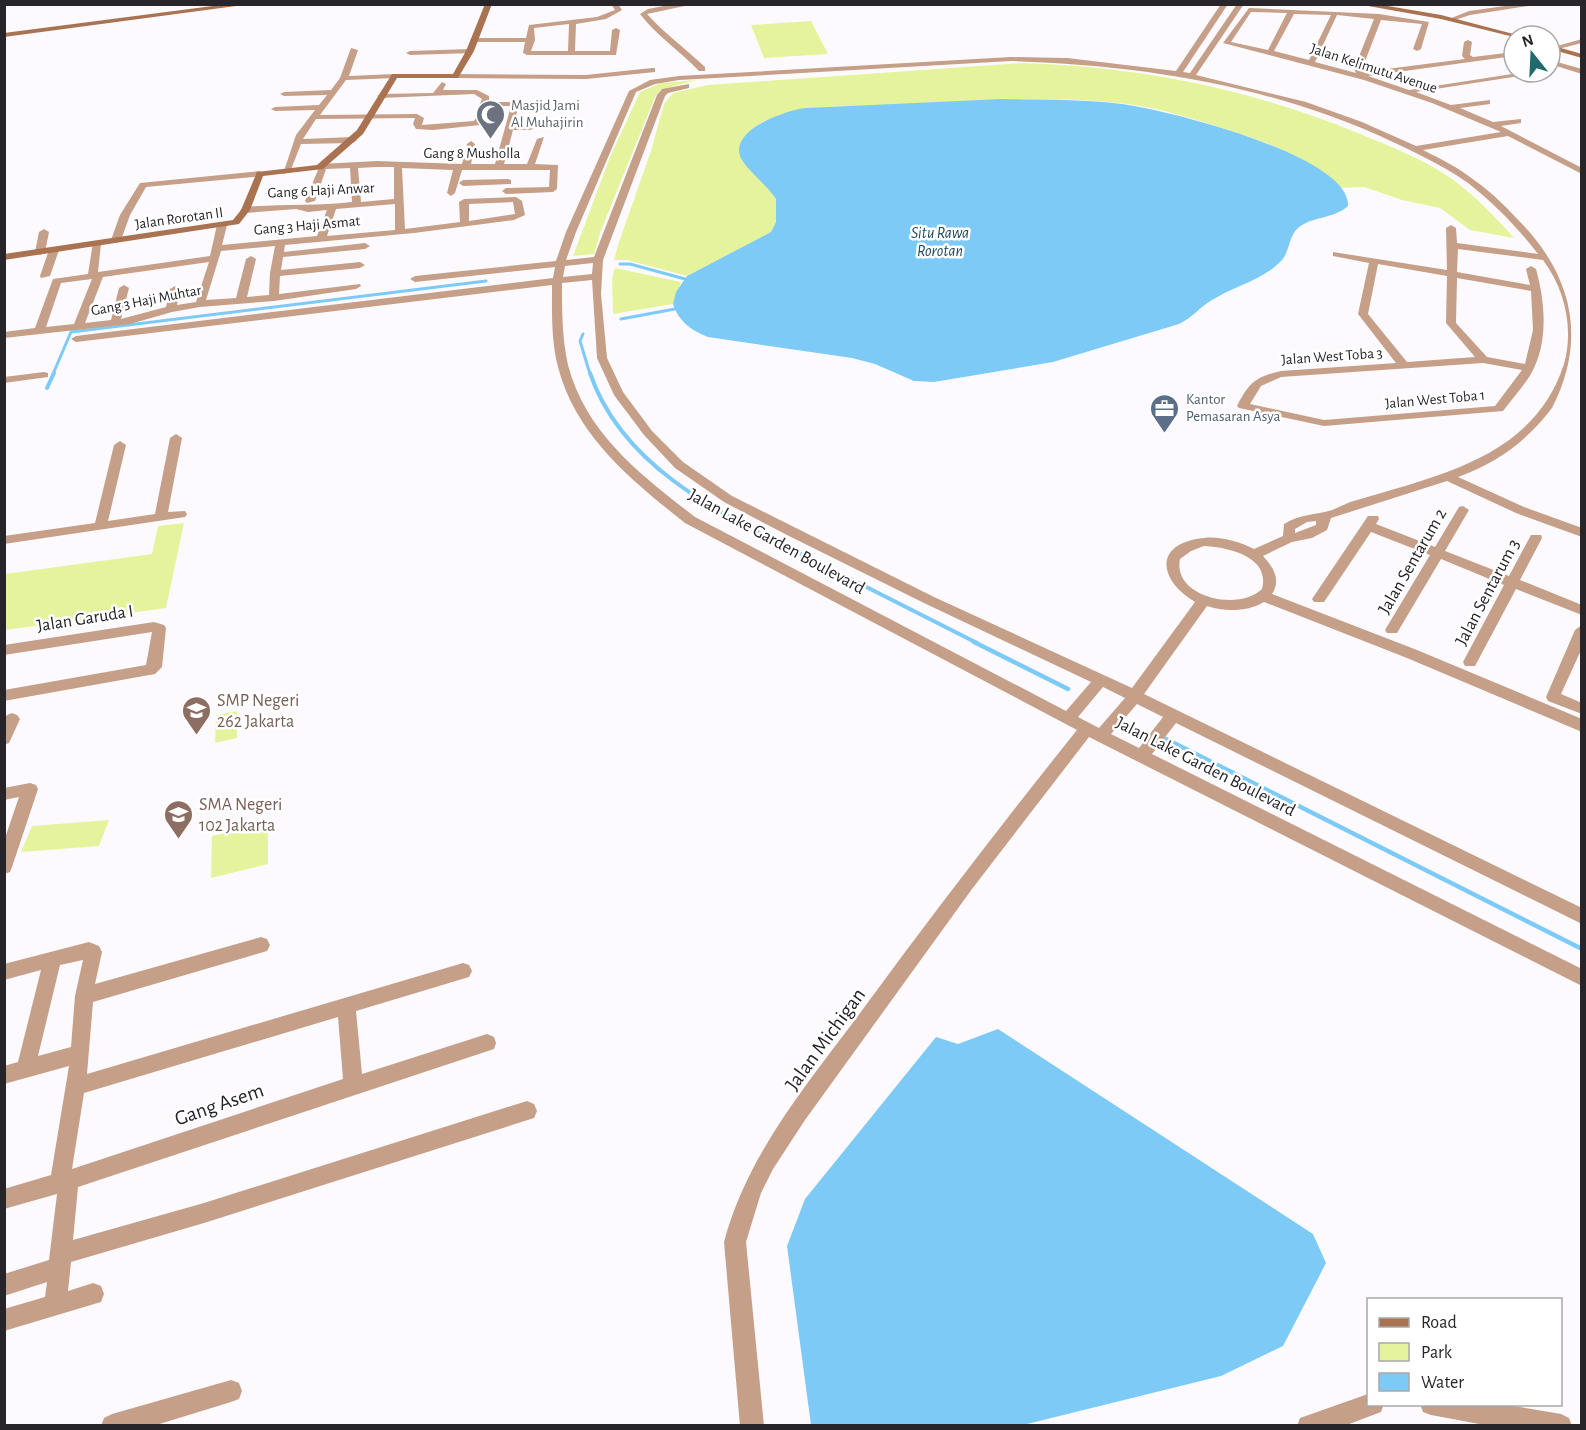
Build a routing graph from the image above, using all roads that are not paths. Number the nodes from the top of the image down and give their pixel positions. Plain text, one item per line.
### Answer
1 (248, 4) edge
2 (489, 4) edge
3 (519, 4) edge
4 (535, 4) edge
5 (540, 4) edge
6 (559, 4) edge
7 (614, 4) edge
8 (691, 4) edge
9 (1360, 4) edge
10 (1538, 4) edge
11 (1225, 5) edge
12 (1239, 6) edge
13 (1493, 6) edge
14 (569, 7) dead end
15 (1291, 12) junction
16 (1335, 13) junction
17 (1379, 16) junction
18 (1453, 18) junction
19 (573, 22) junction
20 (616, 30) dead end
21 (1502, 32) edge
22 (4, 35) edge
23 (474, 40) junction
24 (531, 40) junction
25 (1581, 41) edge
26 (1467, 42) dead end
27 (1562, 45) edge
28 (1417, 49) dead end
29 (354, 50) dead end
30 (1562, 50) edge
31 (470, 51) junction
32 (1270, 52) junction
33 (410, 53) dead end
34 (537, 54) junction
35 (571, 54) junction
36 (1502, 56) edge
37 (1581, 56) edge
38 (1472, 60) junction
39 (1312, 61) junction
40 (1562, 65) edge
41 (1571, 68) junction
42 (702, 69) dead end
43 (1562, 69) edge
44 (652, 70) dead end
45 (1581, 72) edge
46 (1177, 75) junction
47 (395, 76) junction
48 (451, 76) junction
49 (536, 77) junction
50 (559, 77) junction
51 (1191, 77) junction
52 (344, 78) junction
53 (715, 78) junction
54 (1502, 78) edge
55 (560, 86) dead end
56 (535, 88) dead end
57 (1410, 91) junction
58 (332, 92) junction
59 (437, 93) junction
60 (284, 94) dead end
61 (381, 96) junction
62 (1487, 102) dead end
63 (489, 104) junction
64 (332, 106) dead end
65 (364, 106) dead end
66 (375, 106) junction
67 (321, 107) junction
68 (1452, 107) junction
69 (275, 109) dead end
70 (370, 116) junction
71 (315, 117) junction
72 (1518, 121) dead end
73 (1492, 125) junction
74 (510, 128) junction
75 (530, 128) dead end
76 (1509, 133) junction
77 (541, 139) dead end
78 (353, 140) junction
79 (297, 142) junction
80 (471, 144) dead end
81 (1414, 149) junction
82 (398, 165) junction
83 (1577, 165) edge
84 (354, 166) junction
85 (462, 167) junction
86 (499, 167) junction
87 (511, 167) junction
88 (530, 167) junction
89 (320, 168) junction
90 (286, 172) junction
91 (1581, 172) edge
92 (260, 174) junction
93 (463, 183) dead end
94 (507, 191) junction
95 (452, 194) dead end
96 (279, 197) dead end
97 (250, 199) junction
98 (310, 201) dead end
99 (399, 201) junction
100 (357, 205) junction
101 (332, 208) junction
102 (245, 210) junction
103 (465, 224) junction
104 (222, 225) junction
105 (1451, 228) dead end
106 (44, 232) dead end
107 (400, 232) junction
108 (321, 238) junction
109 (116, 240) junction
110 (281, 242) junction
111 (1452, 242) junction
112 (96, 244) junction
113 (365, 246) dead end
114 (54, 250) junction
115 (40, 252) junction
116 (216, 253) junction
117 (1336, 254) dead end
118 (279, 255) junction
119 (1545, 255) junction
120 (4, 257) edge
121 (250, 259) dead end
122 (598, 260) junction
123 (561, 262) junction
124 (1374, 262) junction
125 (360, 265) dead end
126 (1531, 269) dead end
127 (275, 273) junction
128 (1453, 275) junction
129 (45, 276) dead end
130 (96, 276) junction
131 (598, 276) junction
132 (415, 279) dead end
133 (556, 281) junction
134 (356, 286) dead end
135 (124, 288) dead end
136 (175, 289) dead end
137 (1537, 289) junction
138 (274, 298) junction
139 (241, 300) junction
140 (200, 304) junction
141 (171, 309) junction
142 (115, 324) junction
143 (39, 331) junction
144 (77, 333) junction
145 (4, 335) edge
146 (1579, 355) edge
147 (1483, 360) junction
148 (1404, 366) junction
149 (1529, 368) junction
150 (44, 375) dead end
151 (4, 380) edge
152 (1243, 406) joint
153 (176, 438) dead end
154 (120, 445) dead end
155 (1450, 478) junction
156 (1463, 510) dead end
157 (181, 514) dead end
158 (160, 518) junction
159 (100, 526) junction
160 (1581, 533) edge
161 (1536, 538) dead end
162 (4, 540) edge
163 (1438, 553) junction
164 (1254, 555) junction
165 (1513, 582) junction
166 (1263, 596) junction
167 (1319, 599) dead end
168 (1204, 600) junction
169 (1581, 610) edge
170 (1392, 630) dead end
171 (1581, 630) edge
172 (1578, 646) edge
173 (4, 650) edge
174 (1470, 662) dead end
175 (1101, 680) junction
176 (4, 696) edge
177 (1135, 696) junction
178 (1581, 709) edge
179 (1173, 715) junction
180 (1069, 718) junction
181 (12, 719) dead end
182 (1581, 726) edge
183 (1094, 732) junction
184 (4, 739) edge
185 (1142, 756) junction
186 (4, 794) edge
187 (4, 867) edge
188 (1581, 917) edge
189 (261, 945) dead end
190 (53, 959) junction
191 (463, 971) dead end
192 (4, 972) edge
193 (1581, 978) edge
194 (84, 996) junction
195 (346, 1006) junction
196 (487, 1043) dead end
197 (80, 1054) junction
198 (27, 1068) junction
199 (4, 1075) edge
200 (353, 1085) junction
201 (76, 1086) junction
202 (527, 1111) dead end
203 (64, 1181) junction
204 (4, 1198) edge
205 (61, 1261) junction
206 (4, 1285) edge
207 (93, 1294) dead end
208 (55, 1306) junction
209 (4, 1320) edge
210 (231, 1391) dead end
211 (1367, 1406) edge
212 (1443, 1406) edge
213 (112, 1425) edge
214 (752, 1425) edge
215 (1308, 1425) edge
216 (1561, 1425) edge

1 - 22 street
2 - 23 street
3 - 4 street
5 - 6 street
6 - 14 street
7 - 19 street
8 - 42 street
9 - 18 street
10 - 13 street
11 - 12 street
11 - 46 street
12 - 51 street
13 - 18 street
15 - 16 street
15 - 32 street
15 - 32 street, Jalan Kelimutu Avenue
16 - 17 street
16 - 39 street
17 - 28 street
17 - 38 street
18 - 21 street
19 - 24 street
19 - 35 street
20 - 35 street
23 - 24 street
23 - 31 street
24 - 34 street
25 - 27 street
26 - 38 street
29 - 52 street
30 - 37 street
31 - 33 street
31 - 48 street
32 - 39 street, Jalan Kelimutu Avenue
34 - 35 street
34 - 49 street
36 - 38 street
39 - 57 street, Jalan Kelimutu Avenue
40 - 41 street
41 - 43 street
41 - 45 street
44 - 50 street
46 - 51 street
46 - 53 street
47 - 48 street
47 - 52 street
47 - 61 street
48 - 49 street
48 - 59 street
49 - 50 street
49 - 56 street
50 - 55 street
51 - 81 street
52 - 58 street
53 - 122 street, Jalan Lake Garden Boulevard
53 - 123 street, Jalan Lake Garden Boulevard
54 - 57 street
57 - 68 street, Jalan Kelimutu Avenue
58 - 60 street
58 - 67 street
59 - 61 street
59 - 63 street
61 - 66 street
62 - 68 street
63 - 70 street
63 - 74 street
64 - 67 street
65 - 66 street
66 - 70 street
67 - 69 street
67 - 71 street
68 - 73 street, Jalan Kelimutu Avenue
70 - 71 street
70 - 78 street
71 - 79 street
72 - 73 street
73 - 76 street, Jalan Kelimutu Avenue
74 - 75 street
74 - 86 street
76 - 81 street
76 - 83 street, Jalan Kelimutu Avenue
77 - 88 street
78 - 79 street
78 - 89 street
79 - 90 street
80 - 85 street
81 - 119 street
82 - 84 street, Gang 8 Musholla
82 - 85 street, Gang 8 Musholla
82 - 99 street
83 - 91 street, Jalan Kelimutu Avenue
84 - 89 street, Gang 8 Musholla
84 - 100 street, Gang 3 Haji Asmat
85 - 86 street, Gang 8 Musholla
85 - 95 street
86 - 87 street, Gang 8 Musholla
87 - 88 street, Gang 8 Musholla
87 - 94 street
88 - 94 street, Gang 8 Musholla
89 - 90 street
89 - 98 street
90 - 92 street
92 - 97 street, Jalan Rorotan II
92 - 109 street
93 - 94 street
94 - 103 street
94 - 103 street, Gang 3 Haji Asmat
96 - 97 street
97 - 102 street, Jalan Rorotan II
99 - 100 street, Gang 6 Haji Anwar
99 - 107 street
100 - 101 street, Gang 6 Haji Anwar
101 - 102 street, Gang 6 Haji Anwar
101 - 108 street
102 - 104 street, Jalan Rorotan II
103 - 107 street, Gang 3 Haji Asmat
104 - 109 street, Jalan Rorotan II
104 - 116 street
105 - 111 street
106 - 115 street
107 - 108 street, Gang 3 Haji Asmat
108 - 110 street, Gang 3 Haji Asmat
109 - 112 street, Jalan Rorotan II
110 - 116 street, Gang 3 Haji Asmat
110 - 118 street
111 - 119 street
111 - 128 street
112 - 114 street, Jalan Rorotan II
112 - 130 street
113 - 118 street
114 - 115 street, Jalan Rorotan II
114 - 129 street
115 - 120 street, Jalan Rorotan II
116 - 130 street, Gang 3 Haji Asmat
116 - 140 street
117 - 124 street
118 - 127 street
119 - 146 street
121 - 139 street
122 - 123 street
122 - 131 street, Jalan Lake Garden Boulevard
123 - 132 street
123 - 133 street, Jalan Lake Garden Boulevard
124 - 128 street
124 - 148 street, Jalan West Toba 3
125 - 127 street
126 - 137 street, Jalan West Toba 1
127 - 138 street
128 - 137 street
128 - 147 street
130 - 143 street, Gang 3 Haji Asmat
130 - 144 street
131 - 133 street
131 - 175 street, Jalan Lake Garden Boulevard
133 - 144 street
133 - 180 street, Jalan Lake Garden Boulevard
134 - 138 street, Gang 3 Haji Muhtar
135 - 142 street
136 - 141 street
137 - 149 street, Jalan West Toba 1
138 - 139 street, Gang 3 Haji Muhtar
139 - 140 street, Gang 3 Haji Muhtar
140 - 141 street, Gang 3 Haji Muhtar
141 - 142 street, Gang 3 Haji Muhtar
142 - 144 street, Gang 3 Haji Muhtar
143 - 144 street, Gang 3 Haji Muhtar
143 - 145 street, Gang 3 Haji Muhtar
146 - 155 street
147 - 148 street, Jalan West Toba 3
147 - 149 street, Jalan West Toba 3
148 - 152 street, Jalan West Toba 3
149 - 152 street, Jalan West Toba 1
150 - 151 street
153 - 158 street
154 - 159 street
155 - 160 street
155 - 164 street
156 - 163 street, Jalan Sentarum 2
157 - 158 street
158 - 159 street
159 - 162 street
161 - 165 street, Jalan Sentarum 3
163 - 165 street
163 - 167 street
163 - 170 street, Jalan Sentarum 2
164 - 166 street
164 - 168 street
165 - 169 street
165 - 174 street, Jalan Sentarum 3
166 - 168 street
166 - 182 street
168 - 177 street, Jalan Michigan
171 - 172 street
172 - 178 street
173 - 176 street, Jalan Garuda I
175 - 177 street, Jalan Lake Garden Boulevard
175 - 180 street
177 - 179 street, Jalan Lake Garden Boulevard
177 - 183 street, Jalan Michigan
179 - 185 street
179 - 188 street, Jalan Lake Garden Boulevard
180 - 183 street, Jalan Lake Garden Boulevard
181 - 184 street
183 - 185 street, Jalan Lake Garden Boulevard
183 - 214 street, Jalan Michigan
185 - 193 street, Jalan Lake Garden Boulevard
186 - 187 street
189 - 194 street
190 - 192 street
190 - 194 street
190 - 198 street
191 - 195 street
194 - 197 street
195 - 200 street
195 - 201 street
196 - 200 street, Gang Asem
197 - 198 street
197 - 201 street
198 - 199 street
200 - 203 street, Gang Asem
201 - 203 street
202 - 205 street
203 - 204 street, Gang Asem
203 - 205 street
205 - 206 street
205 - 208 street
207 - 208 street
208 - 209 street
210 - 213 street
211 - 215 street
212 - 216 street

